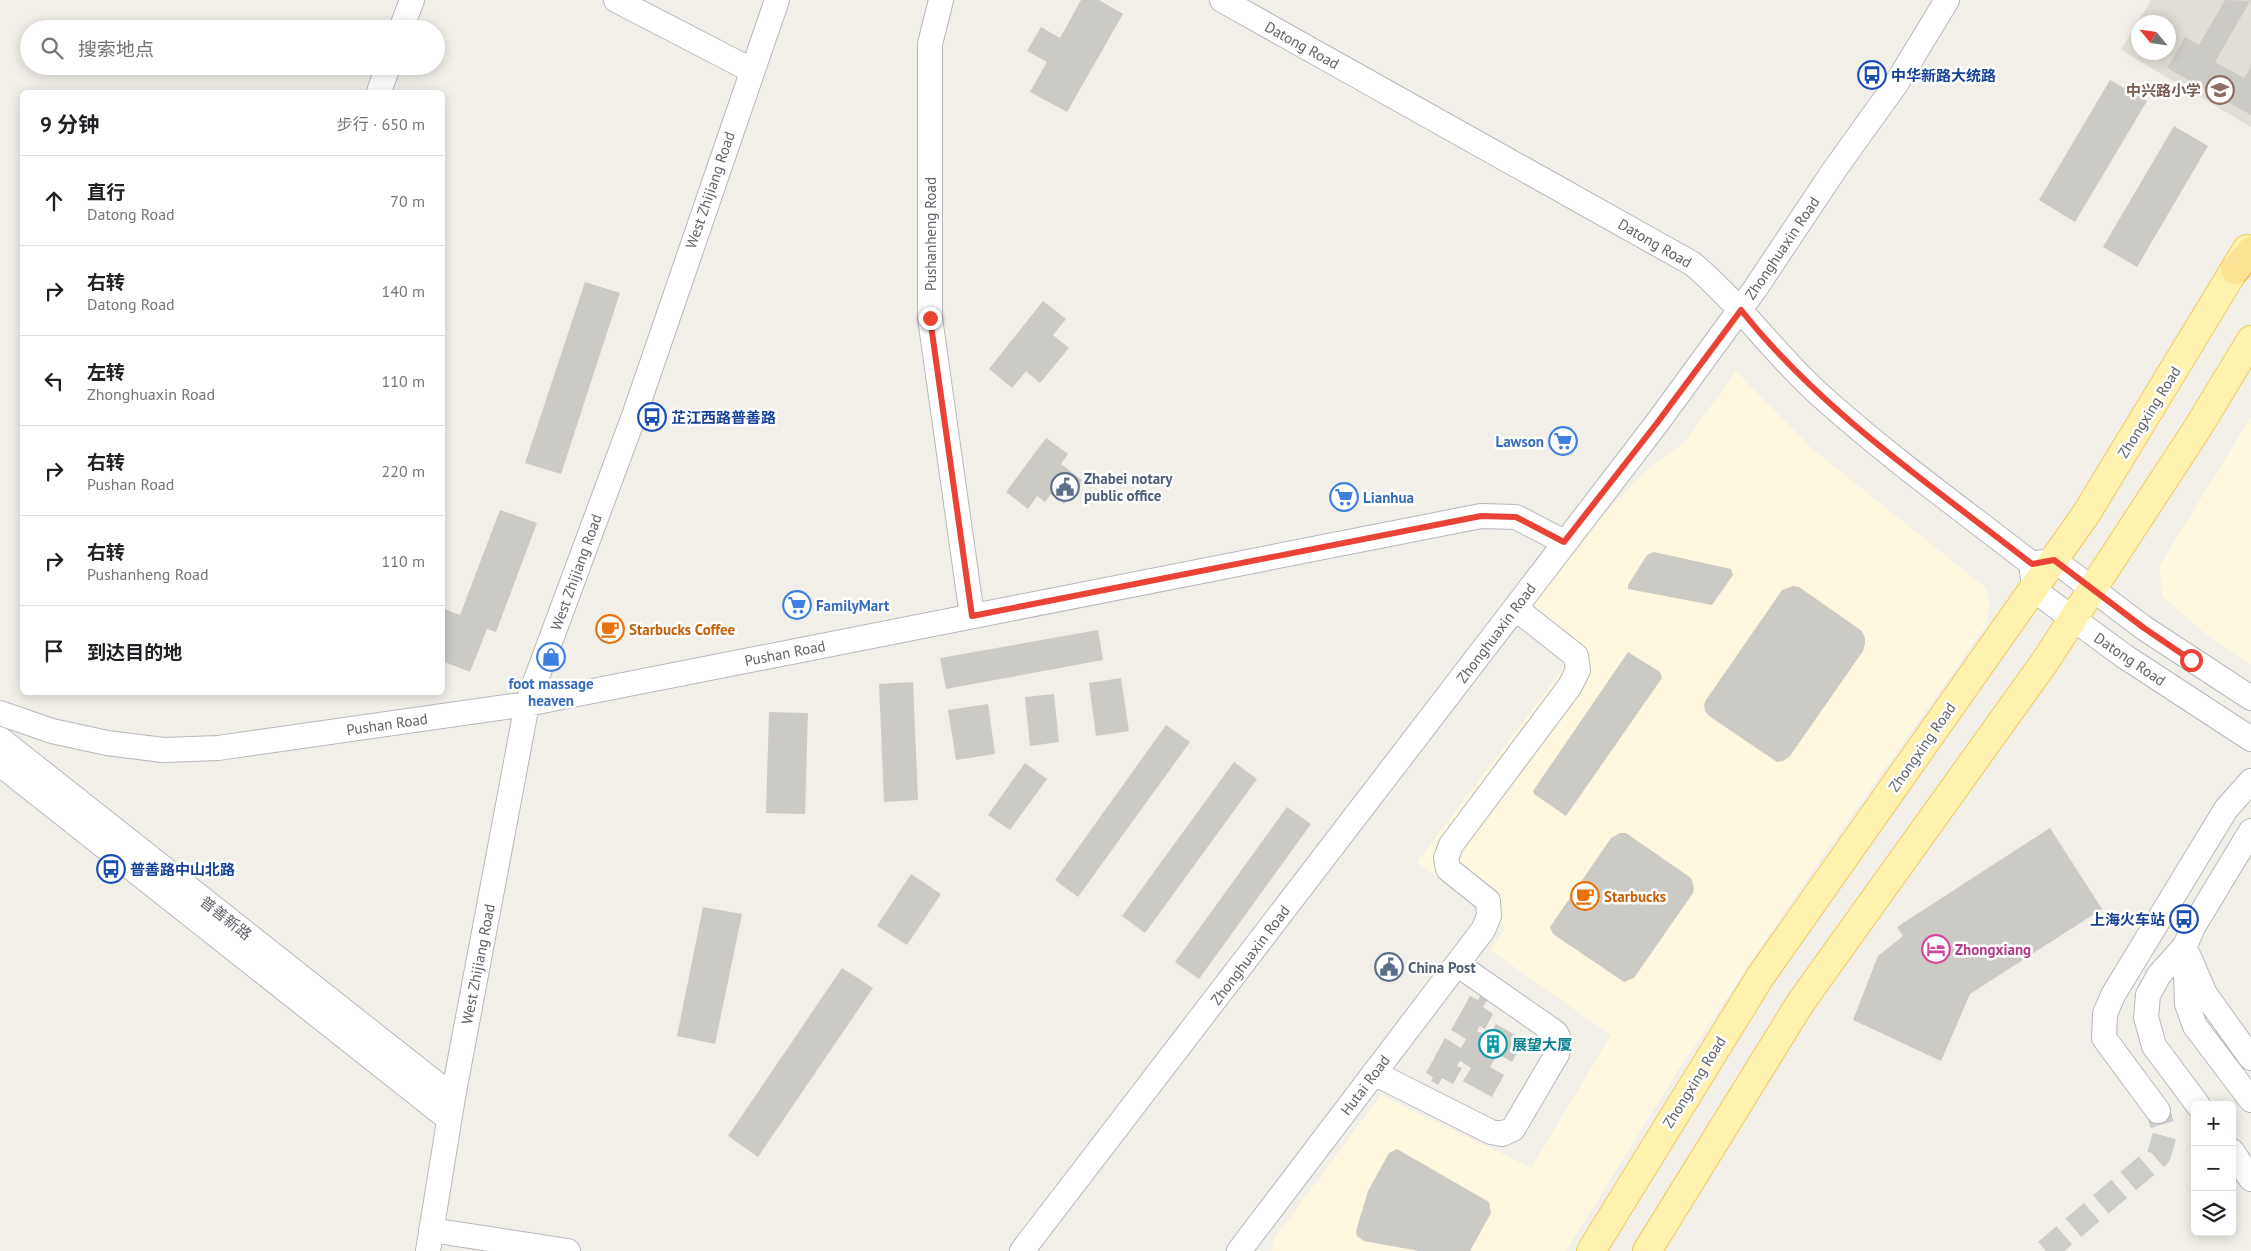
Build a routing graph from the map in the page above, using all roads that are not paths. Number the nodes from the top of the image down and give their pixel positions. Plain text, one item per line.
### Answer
1 (412, 0) edge
2 (616, 0) edge
3 (777, 0) edge
4 (941, 0) edge
5 (1222, 0) edge
6 (1948, 0) edge
7 (404, 20) edge
8 (751, 70) junction
9 (385, 75) edge
10 (380, 90) edge
11 (2251, 242) edge
12 (2243, 260) edge
13 (1741, 310) junction
14 (2251, 340) edge
15 (1564, 542) junction
16 (2040, 571) junction
17 (2092, 590) junction
18 (1515, 608) junction
19 (972, 616) junction
20 (2072, 619) junction
21 (2251, 698) edge
22 (527, 704) junction
23 (0, 713) edge
24 (0, 739) edge
25 (2251, 739) edge
26 (0, 764) edge
27 (2251, 781) edge
28 (2251, 831) edge
29 (2185, 946) junction
30 (1457, 964) junction
31 (2251, 1058) edge
32 (1374, 1073) junction
33 (2251, 1100) edge
34 (2195, 1101) edge
35 (451, 1108) junction
36 (2158, 1110) tunnel mouth
37 (2236, 1157) edge
38 (2251, 1179) edge
39 (429, 1240) edge
40 (568, 1251) edge
41 (1022, 1251) edge
42 (1239, 1251) edge
43 (1591, 1251) edge
44 (1647, 1251) edge

1 - 7 street
2 - 8 street
3 - 8 street, West Zhijiang Road
4 - 19 street, Pushanheng Road
5 - 13 street, Datong Road
6 - 13 street, Zhonghuaxin Road
8 - 22 street, West Zhijiang Road
9 - 10 street
11 - 12 main road, Zhongxing Road
12 - 16 main road, Zhongxing Road
13 - 15 street, Zhonghuaxin Road
13 - 16 street, Datong Road
14 - 17 main road
15 - 18 street, Zhonghuaxin Road
15 - 19 street, Pushan Road
16 - 17 street, Datong Road
16 - 20 street, Datong Road
16 - 43 main road, Zhongxing Road
17 - 20 main road
17 - 21 street, Datong Road
18 - 30 street, Hutai Road
18 - 41 street, Zhonghuaxin Road
19 - 22 street, Pushan Road
20 - 25 street, Datong Road
20 - 44 main road
22 - 23 street, Pushan Road
22 - 35 street, West Zhijiang Road
24 - 35 street, 普善新路
26 - 35 street, 普善新路
27 - 36 street
28 - 29 street
29 - 31 street
29 - 33 street
29 - 34 street
30 - 32 street, Hutai Road
30 - 32 street
32 - 42 street, Hutai Road
35 - 39 street, West Zhijiang Road
37 - 38 street
39 - 40 street

